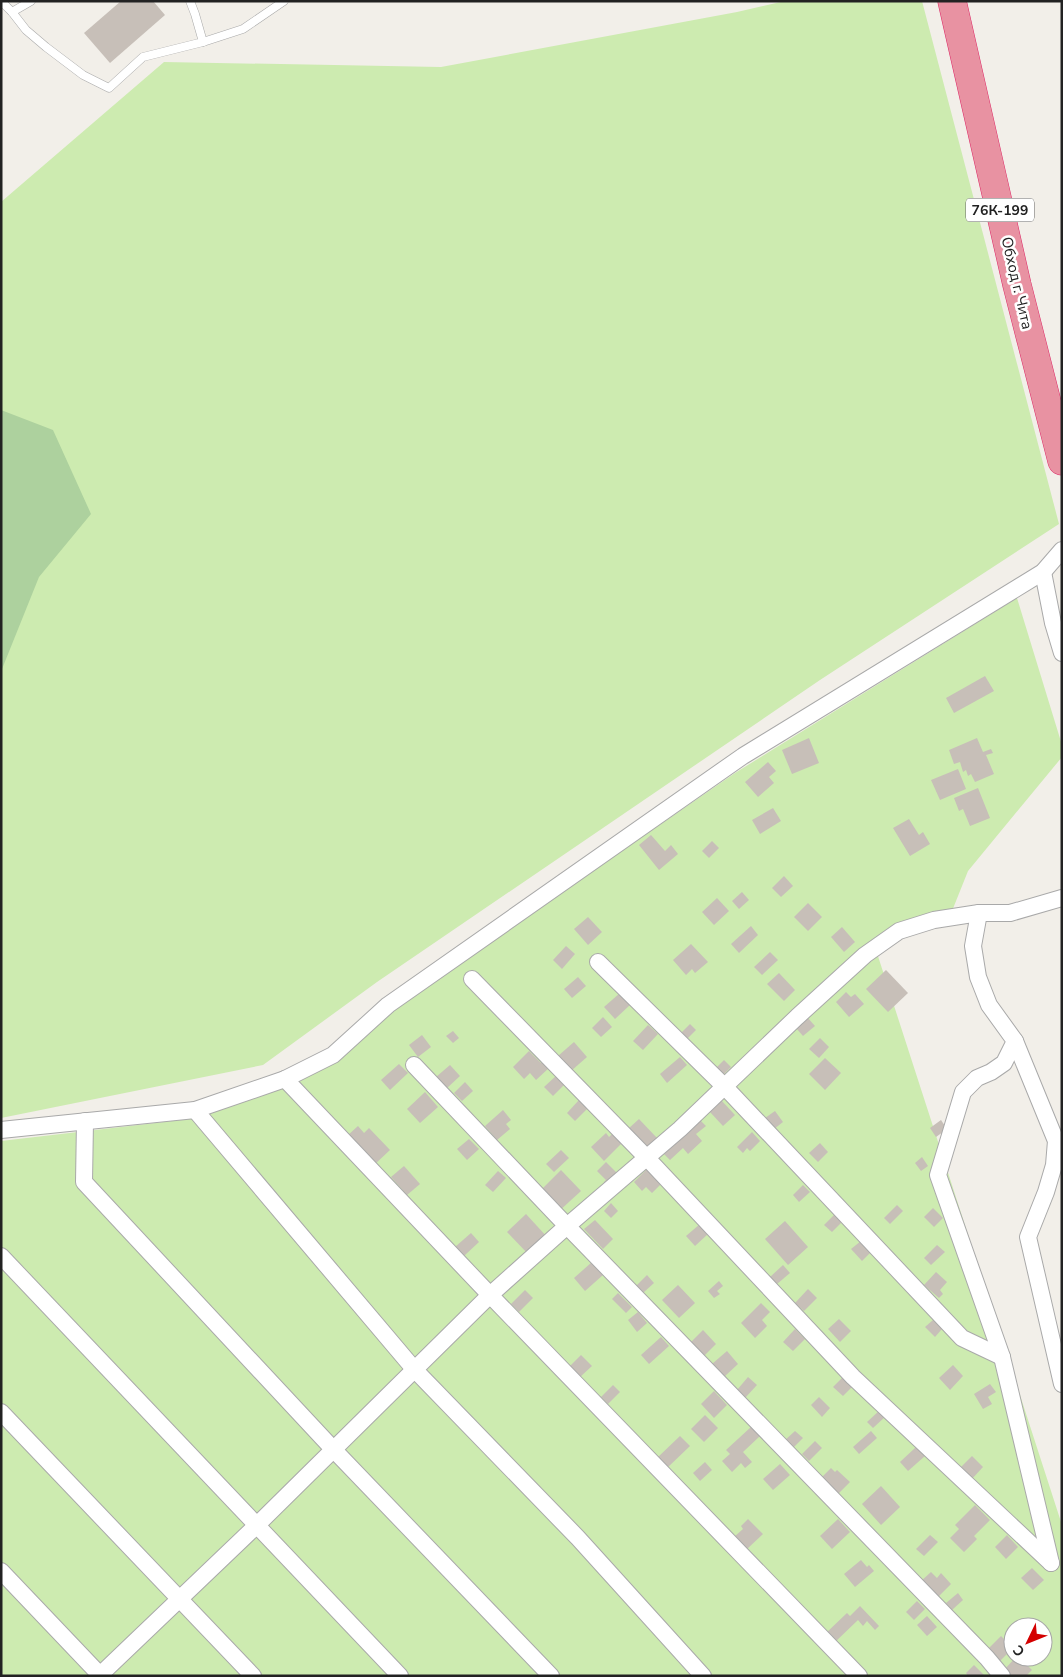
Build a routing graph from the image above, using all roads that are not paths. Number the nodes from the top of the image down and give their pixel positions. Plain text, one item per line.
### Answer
1 (1, 1) edge
2 (31, 1) edge
3 (190, 1) edge
4 (284, 1) edge
5 (952, 1) edge
6 (12, 12) junction
7 (203, 42) junction
8 (1062, 461) edge
9 (1062, 550) edge
10 (1043, 572) junction
11 (1062, 654) edge
12 (1062, 898) edge
13 (979, 913) junction
14 (598, 962) dead end
15 (472, 979) dead end
16 (1015, 1040) junction
17 (414, 1065) dead end
18 (285, 1079) junction
19 (725, 1087) junction
20 (195, 1110) junction
21 (85, 1122) junction
22 (1, 1130) edge
23 (647, 1158) junction
24 (567, 1226) junction
25 (1, 1256) edge
26 (490, 1295) junction
27 (1002, 1357) junction
28 (414, 1369) junction
29 (1062, 1384) edge
30 (1, 1412) edge
31 (333, 1449) junction
32 (257, 1525) junction
33 (1, 1570) edge
34 (180, 1599) junction
35 (100, 1675) edge
36 (253, 1676) edge
37 (400, 1676) edge
38 (551, 1676) edge
39 (703, 1676) edge
40 (859, 1676) edge
41 (1002, 1676) edge

1 - 6 lane
2 - 6 lane
3 - 7 lane
4 - 7 lane
5 - 8 highway, Обход г. Чита / 76К-199
6 - 7 lane
9 - 10 street
10 - 11 street
10 - 18 street
12 - 13 street
13 - 16 street
13 - 19 street
14 - 19 street
15 - 23 street
16 - 27 street
16 - 29 street
17 - 24 street
18 - 20 street
18 - 26 street
19 - 23 street
19 - 27 street
20 - 21 street
20 - 28 street
21 - 22 street
21 - 31 street
23 - 24 street
23 - 27 street
24 - 26 street
24 - 41 street
25 - 32 street
26 - 28 street
26 - 40 street
28 - 31 street
28 - 39 street
30 - 34 street
31 - 32 street
31 - 38 street
32 - 34 street
32 - 37 street
33 - 35 street
34 - 35 street
34 - 36 street

